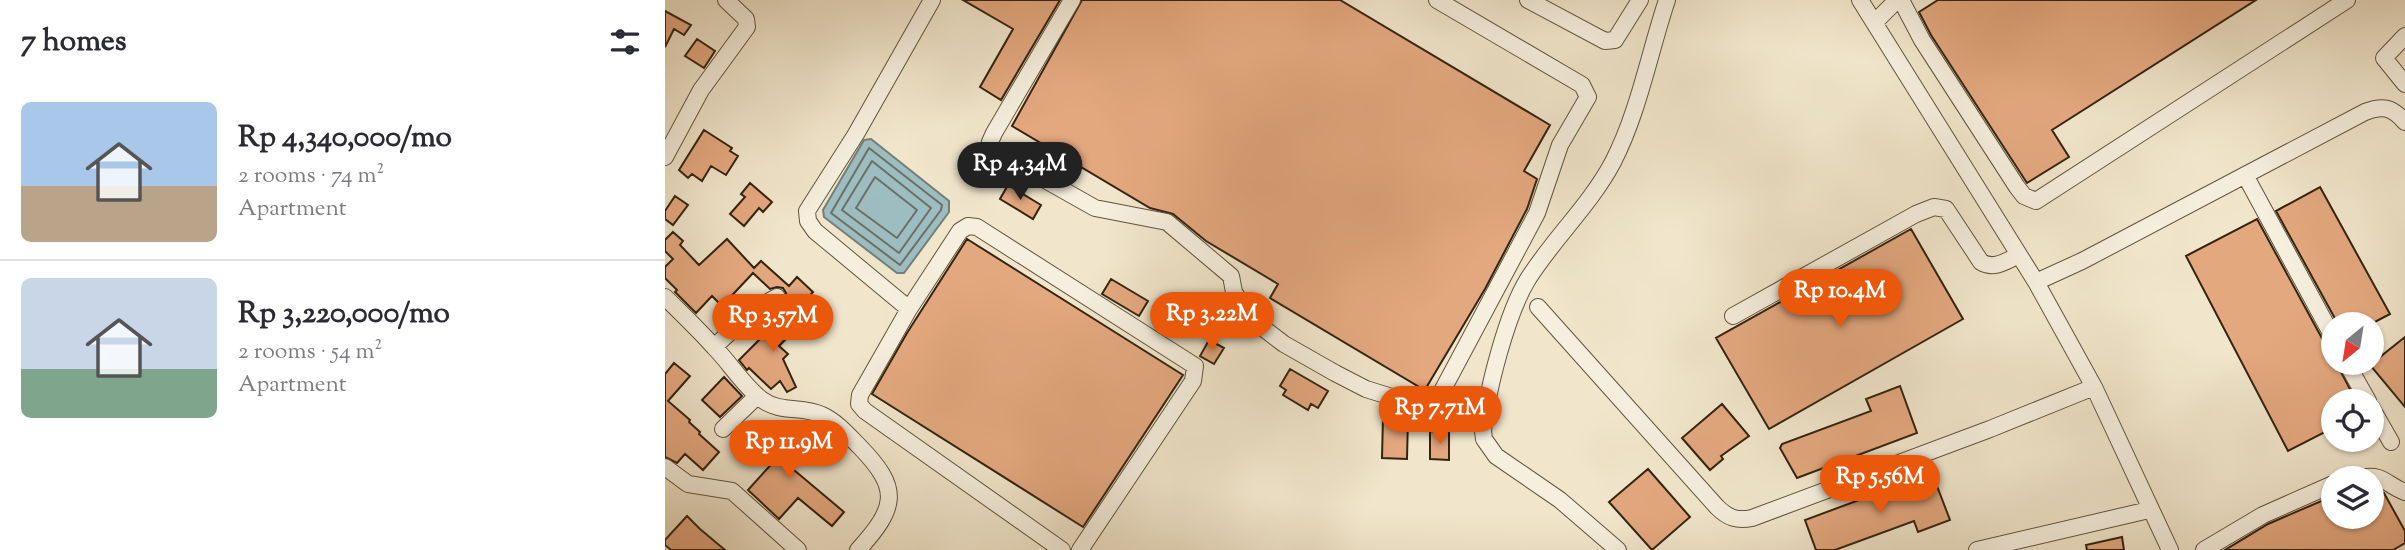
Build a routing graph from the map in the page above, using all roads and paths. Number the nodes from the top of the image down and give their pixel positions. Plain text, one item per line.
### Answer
1 (726, 0) edge
2 (932, 0) edge
3 (1072, 0) edge
4 (1437, 0) edge
5 (1528, 0) edge
6 (1640, 0) edge
7 (1667, 0) edge
8 (1860, 0) edge
9 (1899, 0) edge
10 (2347, 0) edge
11 (1875, 22) junction
12 (2405, 36) edge
13 (2405, 84) edge
14 (2405, 122) edge
15 (665, 157) edge
16 (2245, 175) junction
17 (2019, 255) junction
18 (2036, 282) junction
19 (665, 297) edge
20 (777, 297) dead end
21 (1538, 307) dead end
22 (909, 309) junction
23 (2321, 315) edge
24 (1733, 316) dead end
25 (714, 347) junction
26 (2094, 387) junction
27 (757, 396) junction
28 (723, 429) dead end
29 (2384, 430) edge
30 (2391, 442) dead end
31 (665, 467) edge
32 (2384, 479) edge
33 (2321, 489) edge
34 (2405, 492) edge
35 (2149, 510) junction
36 (798, 550) edge
37 (858, 550) edge
38 (1062, 550) edge
39 (1080, 550) edge
40 (1618, 550) edge
41 (1977, 550) edge
42 (2170, 550) edge
43 (2204, 550) edge

1 - 15 street
2 - 22 street
3 - 4 street
5 - 6 street
7 - 40 street
8 - 11 street
9 - 10 street
9 - 11 street
11 - 17 street
12 - 13 street
14 - 16 street
16 - 18 street
16 - 23 street
17 - 18 street
17 - 24 street
18 - 26 street
19 - 25 street
20 - 25 street
21 - 26 street
22 - 38 street
22 - 39 street
25 - 27 street
26 - 35 street
27 - 28 street
27 - 37 street
29 - 30 street
31 - 36 street
32 - 34 street
33 - 43 street
35 - 41 street
35 - 42 street

